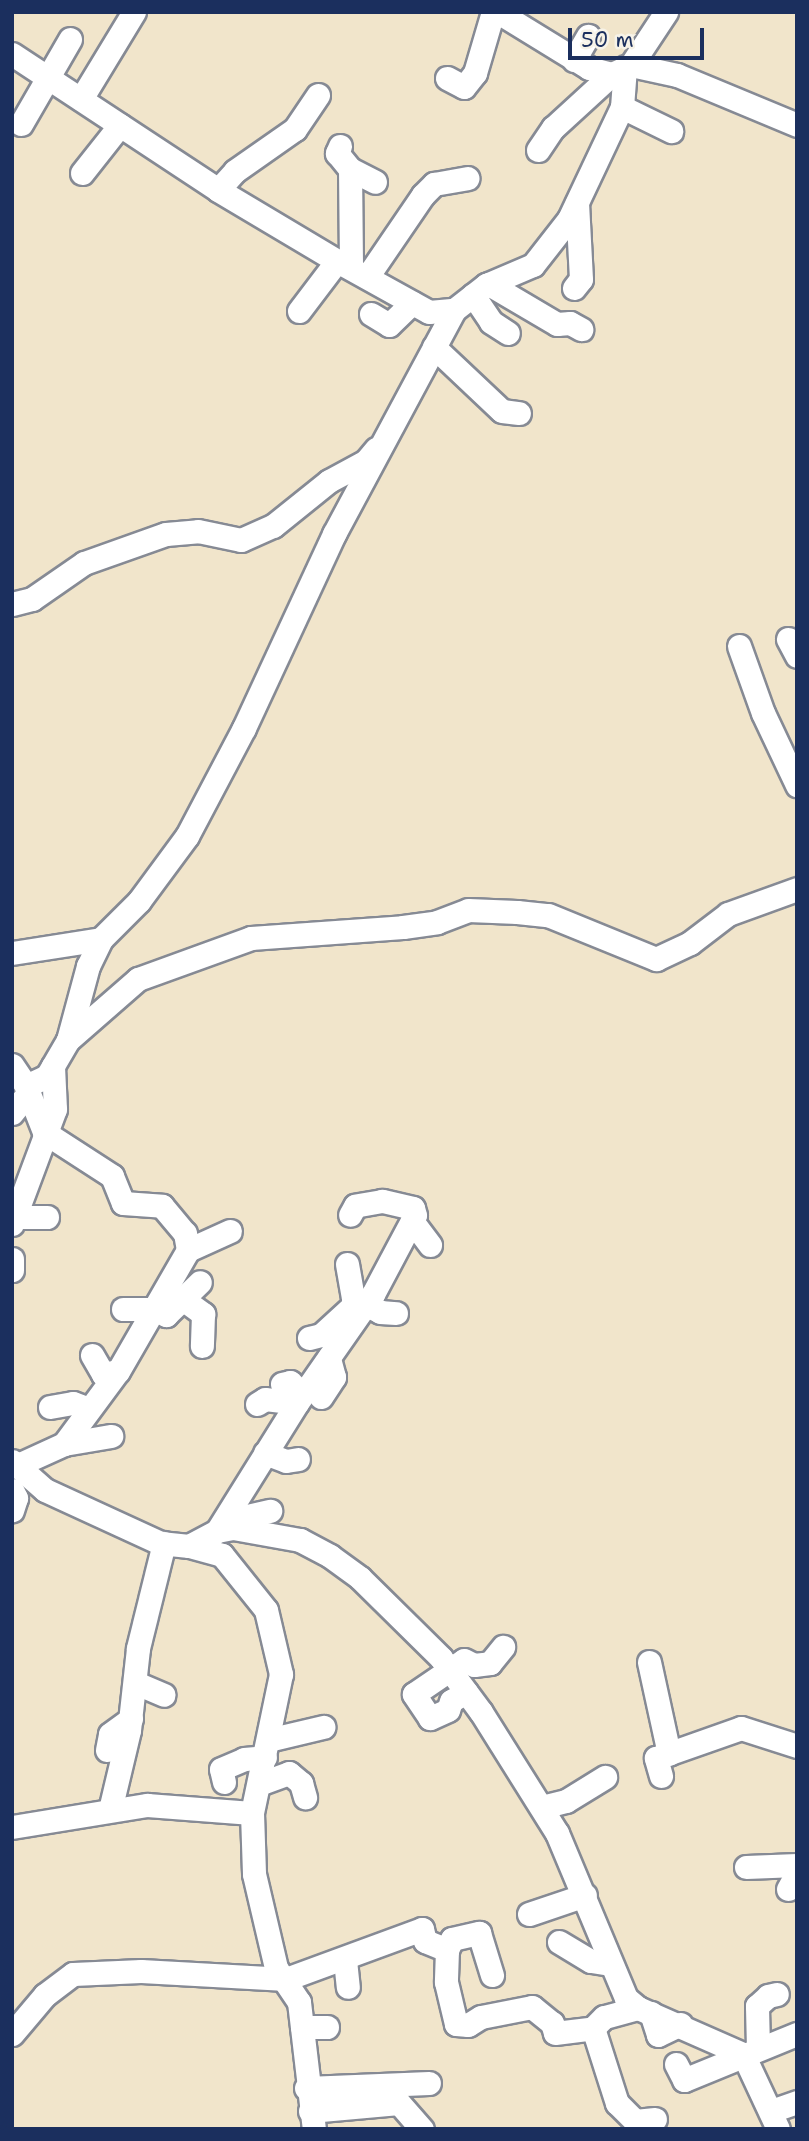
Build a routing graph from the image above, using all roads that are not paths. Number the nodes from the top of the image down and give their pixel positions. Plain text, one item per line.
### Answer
1 (134, 12) edge
2 (495, 12) edge
3 (666, 12) edge
4 (588, 36) dead end
5 (70, 39) dead end
6 (12, 54) edge
7 (575, 60) junction
8 (623, 69) junction
9 (47, 77) junction
10 (447, 78) dead end
11 (318, 95) dead end
12 (81, 99) junction
13 (622, 107) junction
14 (21, 124) dead end
15 (120, 125) junction
16 (797, 125) edge
17 (671, 131) dead end
18 (340, 146) dead end
19 (538, 150) dead end
20 (350, 169) junction
21 (82, 173) dead end
22 (467, 178) dead end
23 (375, 183) dead end
24 (218, 190) junction
25 (577, 203) junction
26 (352, 269) junction
27 (574, 288) dead end
28 (481, 289) junction
29 (412, 303) junction
30 (454, 310) junction
31 (299, 311) dead end
32 (371, 314) dead end
33 (581, 329) dead end
34 (508, 333) dead end
35 (434, 347) junction
36 (519, 413) dead end
37 (396, 425) junction
38 (12, 604) edge
39 (739, 646) dead end
40 (797, 785) edge
41 (797, 889) edge
42 (101, 939) junction
43 (12, 953) edge
44 (68, 1040) junction
45 (12, 1065) edge
46 (53, 1066) junction
47 (28, 1089) junction
48 (12, 1113) edge
49 (44, 1132) junction
50 (350, 1214) dead end
51 (47, 1217) dead end
52 (15, 1221) edge
53 (412, 1221) junction
54 (230, 1231) dead end
55 (430, 1245) dead end
56 (187, 1250) junction
57 (12, 1259) edge
58 (347, 1264) dead end
59 (12, 1270) edge
60 (200, 1282) dead end
61 (184, 1300) junction
62 (362, 1303) junction
63 (123, 1309) dead end
64 (156, 1309) junction
65 (396, 1313) dead end
66 (309, 1338) dead end
67 (202, 1346) dead end
68 (92, 1355) dead end
69 (118, 1371) junction
70 (282, 1384) dead end
71 (307, 1398) junction
72 (257, 1404) dead end
73 (50, 1407) dead end
74 (89, 1409) junction
75 (111, 1436) dead end
76 (64, 1444) junction
77 (265, 1453) junction
78 (298, 1459) dead end
79 (15, 1463) edge
80 (12, 1490) edge
81 (12, 1510) edge
82 (270, 1511) dead end
83 (242, 1516) junction
84 (164, 1543) junction
85 (190, 1546) junction
86 (249, 1588) junction
87 (503, 1647) dead end
88 (649, 1662) dead end
89 (450, 1670) junction
90 (135, 1683) junction
91 (466, 1692) junction
92 (164, 1695) dead end
93 (131, 1719) junction
94 (323, 1727) dead end
95 (797, 1746) edge
96 (266, 1749) junction
97 (107, 1750) dead end
98 (670, 1754) junction
99 (661, 1776) dead end
100 (605, 1777) dead end
101 (223, 1782) dead end
102 (259, 1784) junction
103 (305, 1797) dead end
104 (569, 1800) junction
105 (542, 1807) junction
106 (110, 1810) junction
107 (253, 1814) junction
108 (12, 1827) edge
109 (560, 1840) junction
110 (797, 1865) edge
111 (746, 1867) dead end
112 (585, 1895) junction
113 (529, 1914) dead end
114 (559, 1942) dead end
115 (447, 1950) junction
116 (345, 1960) junction
117 (610, 1964) junction
118 (492, 1975) dead end
119 (286, 1979) junction
120 (348, 1987) dead end
121 (777, 1994) dead end
122 (645, 2011) junction
123 (302, 2027) junction
124 (327, 2027) dead end
125 (593, 2028) junction
126 (12, 2034) edge
127 (797, 2034) edge
128 (751, 2051) junction
129 (676, 2064) dead end
130 (306, 2088) junction
131 (392, 2094) junction
132 (797, 2102) edge
133 (655, 2119) dead end
134 (312, 2120) edge
135 (774, 2120) edge
136 (422, 2129) edge

1 - 12 street
2 - 7 street
2 - 10 street
3 - 8 street
4 - 7 street
5 - 9 street
6 - 9 street
7 - 8 street
8 - 13 street
8 - 16 street
8 - 19 street
9 - 12 street
9 - 14 street
11 - 24 street
12 - 15 street
13 - 17 street
13 - 25 street
15 - 21 street
15 - 24 street
18 - 20 street
20 - 23 street
20 - 26 street
22 - 26 street
24 - 26 street
25 - 27 street
25 - 28 street
26 - 29 street
26 - 31 street
28 - 30 street
28 - 33 street
28 - 34 street
29 - 30 street
29 - 32 street
30 - 35 street
35 - 36 street
35 - 37 street
37 - 38 street
37 - 42 street
39 - 40 street
41 - 44 street
42 - 43 street
42 - 44 street
44 - 46 street
45 - 47 street
46 - 47 street
46 - 49 street
47 - 48 street
47 - 49 street
49 - 52 street
49 - 56 street
50 - 53 street
51 - 52 street
53 - 55 street
53 - 62 street
54 - 56 street
56 - 64 street
57 - 59 street
58 - 62 street
60 - 61 street
61 - 64 street
61 - 67 street
62 - 65 street
62 - 66 street
62 - 71 street
63 - 64 street
64 - 69 street
68 - 69 street
69 - 74 street
70 - 71 street
71 - 72 street
71 - 77 street
73 - 74 street
74 - 76 street
75 - 76 street
76 - 79 street
77 - 78 street
77 - 83 street
79 - 84 street
80 - 81 street
82 - 83 street
83 - 85 street
83 - 86 street
83 - 89 street
84 - 85 street
84 - 90 street
85 - 86 street
86 - 96 street
87 - 89 street
88 - 98 street
89 - 91 street
89 - 91 street
90 - 92 street
90 - 93 street
91 - 105 street
93 - 97 street
93 - 106 street
94 - 96 street
95 - 98 street
96 - 101 street
96 - 102 street
98 - 99 street
100 - 104 street
102 - 103 street
102 - 107 street
104 - 105 street
104 - 109 street
105 - 109 street
106 - 107 street
106 - 108 street
107 - 119 street
109 - 112 street
110 - 111 street
112 - 113 street
112 - 117 street
114 - 117 street
115 - 116 street
115 - 118 street
115 - 125 street
116 - 119 street
116 - 120 street
117 - 122 street
119 - 123 street
119 - 126 street
121 - 128 street
122 - 125 street
122 - 128 street
123 - 124 street
123 - 130 street
125 - 133 street
127 - 128 street
128 - 129 street
128 - 135 street
130 - 131 street
130 - 134 street
131 - 134 street
131 - 136 street
132 - 135 street

